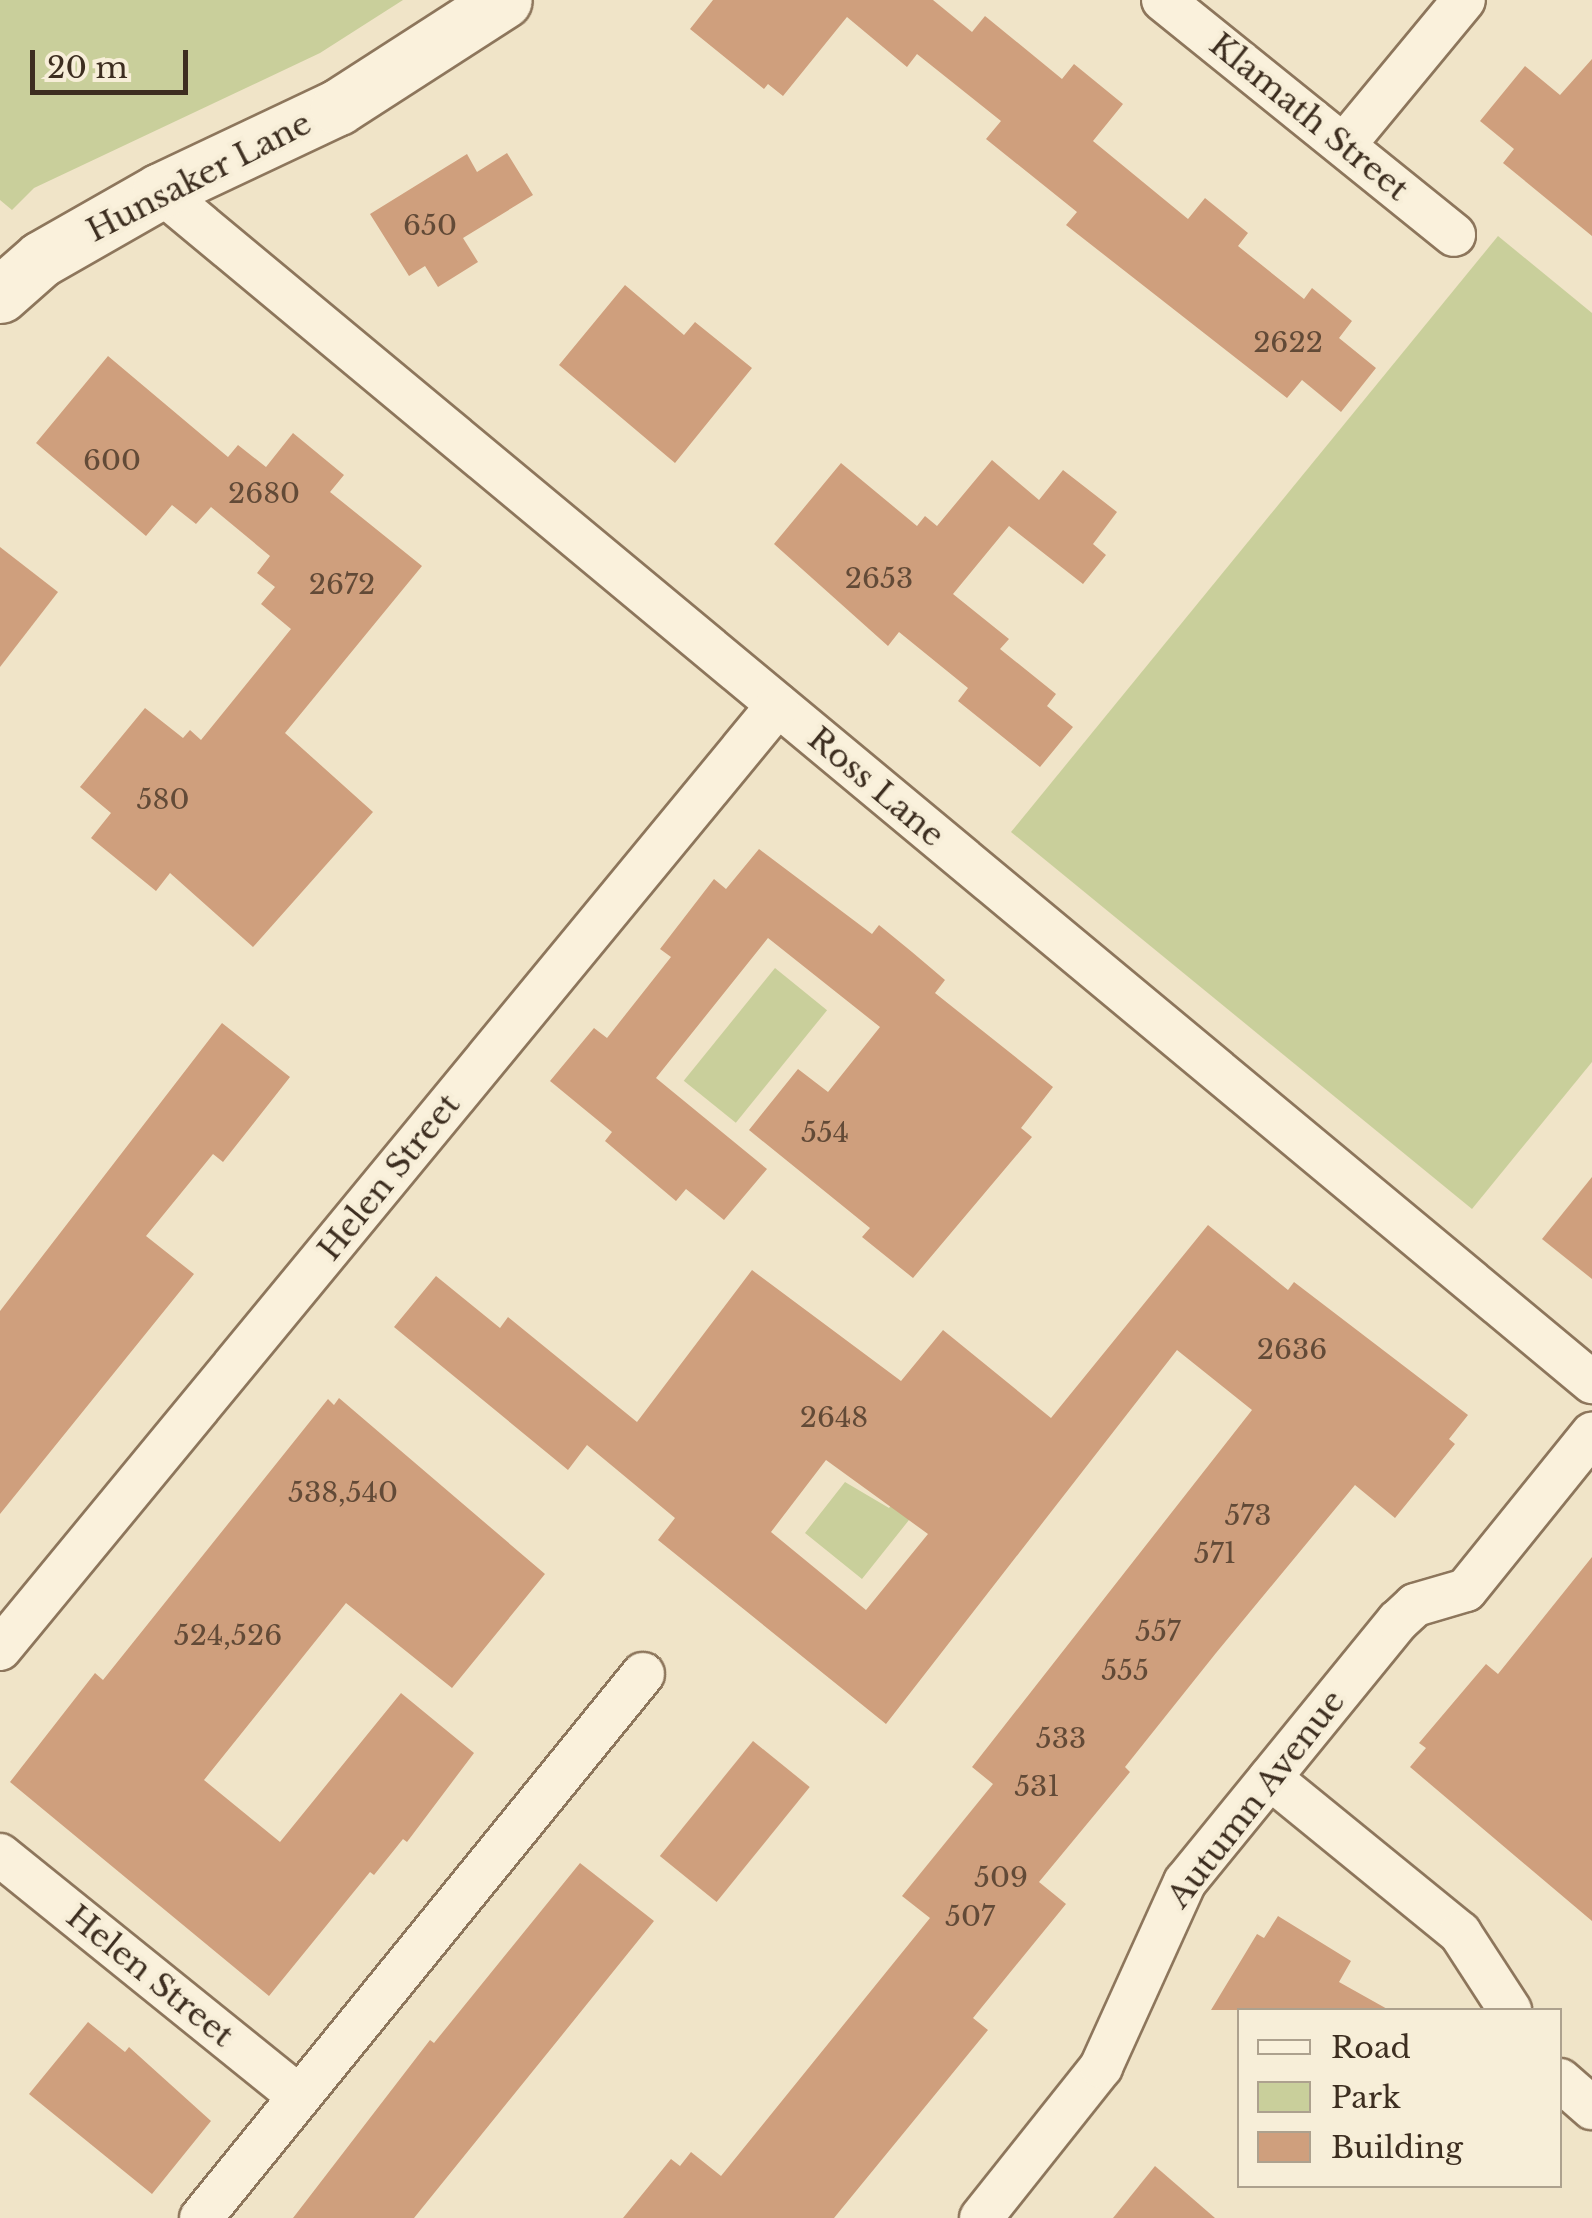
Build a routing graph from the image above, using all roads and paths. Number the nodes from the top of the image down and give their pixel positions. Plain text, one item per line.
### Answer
1 (504, 0) edge
2 (1163, 0) edge
3 (1464, 0) edge
4 (1344, 146) junction
5 (160, 191) junction
6 (1454, 235) dead end
7 (0, 296) edge
8 (778, 705) junction
9 (1592, 1382) edge
10 (1592, 1434) edge
11 (0, 1649) edge
12 (643, 1674) dead end
13 (1270, 1778) junction
14 (0, 1856) edge
15 (1509, 2008) edge
16 (1562, 2082) edge
17 (299, 2096) junction
18 (1592, 2108) edge
19 (202, 2218) edge
20 (981, 2218) edge

1 - 5 street, Hunsaker Lane
2 - 4 street, Klamath Street
3 - 4 street
4 - 6 street, Klamath Street
5 - 7 street, Hunsaker Lane
5 - 8 street, Ross Lane
8 - 9 street, Ross Lane
8 - 11 street, Helen Street
10 - 13 street, Autumn Avenue
12 - 17 street
13 - 15 street
13 - 20 street, Autumn Avenue
14 - 17 street, Helen Street
16 - 18 street
17 - 19 street

